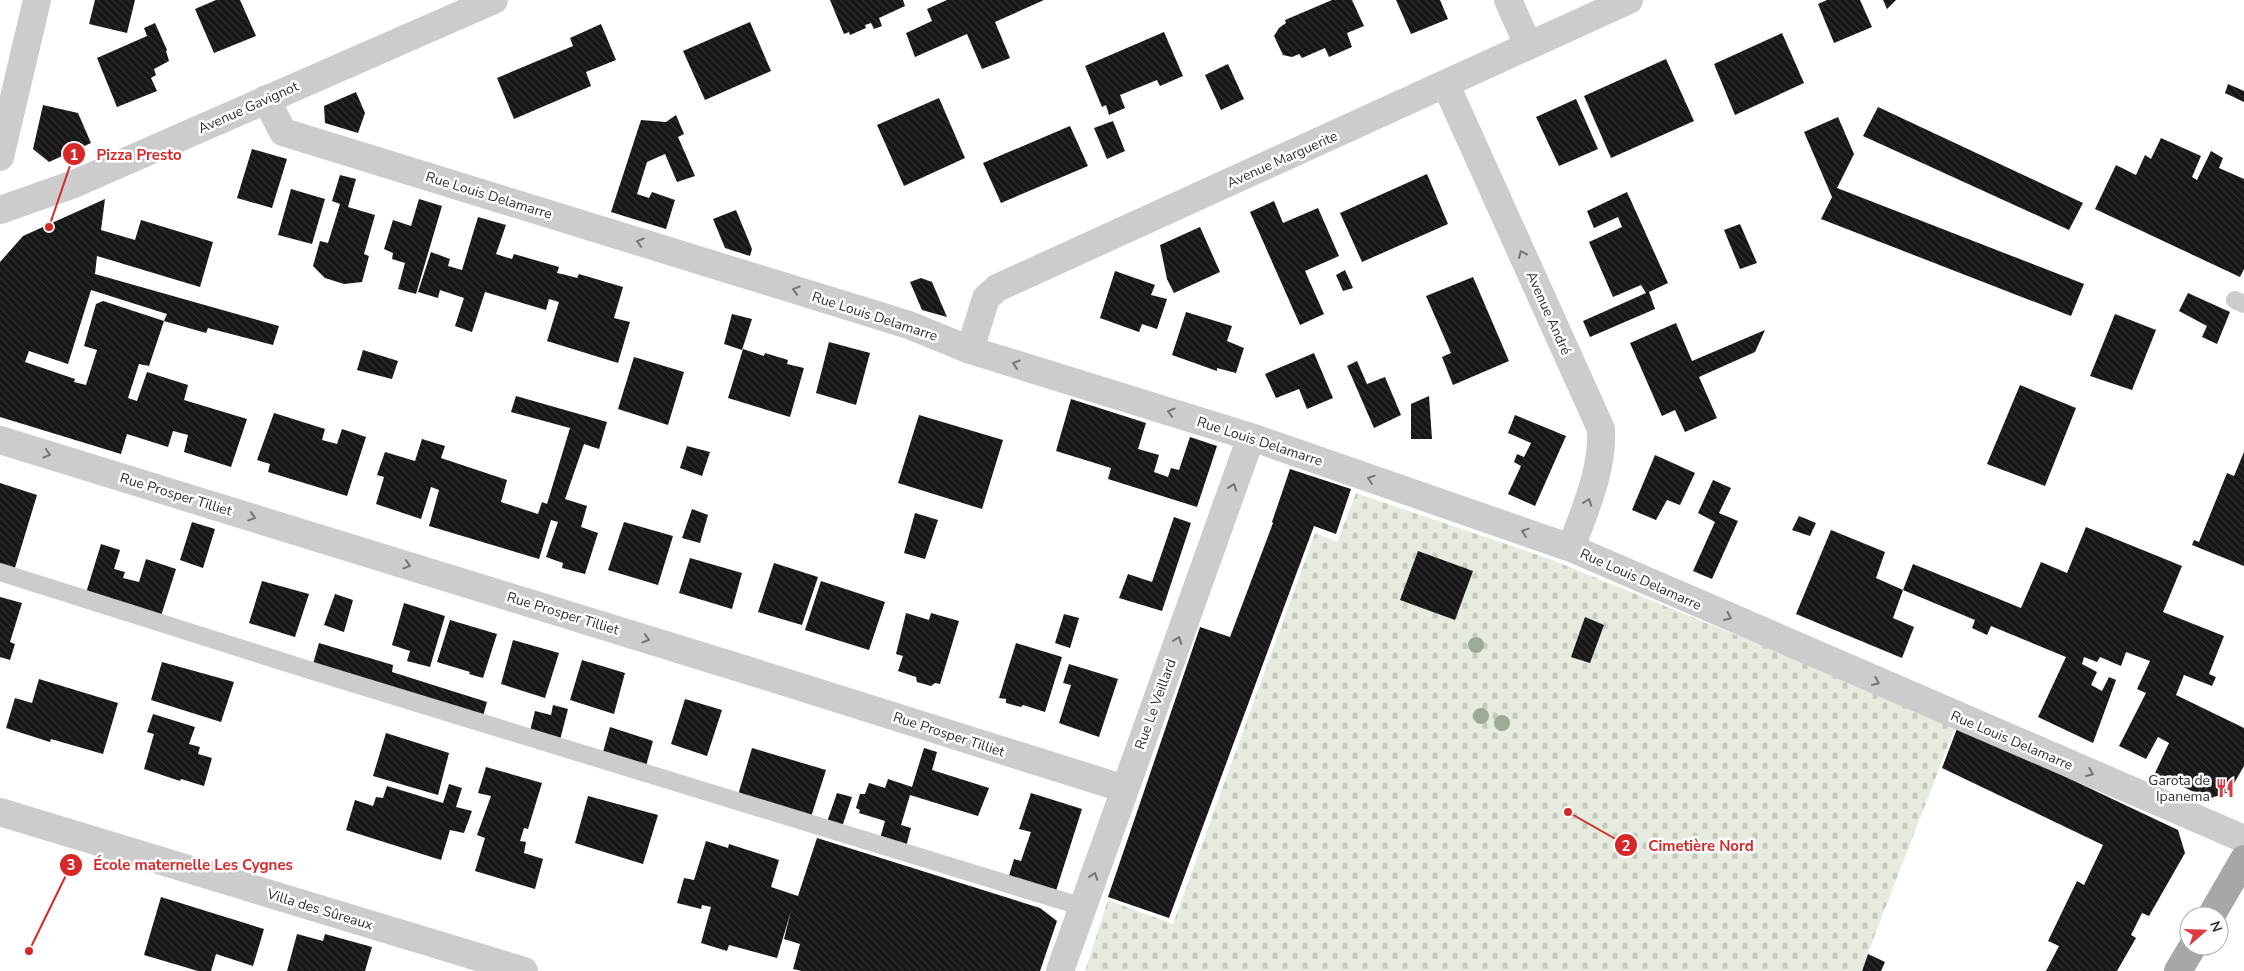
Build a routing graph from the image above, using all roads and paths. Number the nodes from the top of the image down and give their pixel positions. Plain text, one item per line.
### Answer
1 (37, 0) edge
2 (494, 0) edge
3 (1508, 0) edge
4 (1629, 0) edge
5 (1528, 46) junction
6 (1446, 84) junction
7 (266, 99) junction
8 (0, 157) edge
9 (0, 210) edge
10 (970, 350) junction
11 (1251, 437) junction
12 (0, 440) edge
13 (1571, 548) junction
14 (0, 572) edge
15 (1125, 789) junction
16 (0, 812) edge
17 (2244, 839) edge
18 (2244, 859) edge
19 (2217, 906) edge
20 (1083, 907) junction
21 (2187, 956) edge
22 (524, 971) edge
23 (1060, 971) edge
24 (2178, 971) edge

1 - 8 street
2 - 7 street, Avenue Gavignot
3 - 5 street
4 - 5 street, Avenue Marguerite
5 - 6 street, Avenue Marguerite
6 - 10 street, Avenue Marguerite
13 -> 6 street, Avenue André
7 - 9 street, Avenue Gavignot
10 -> 7 street, Rue Louis Delamarre
11 -> 10 street, Rue Louis Delamarre
13 -> 11 street, Rue Louis Delamarre
15 -> 11 street, Rue Le Veillard
12 -> 15 street, Rue Prosper Tilliet
13 -> 17 street, Rue Louis Delamarre
14 - 20 lane
20 -> 15 street, Rue Le Veillard
16 - 22 street, Villa des Sûreaux
18 - 19 main road
20 - 23 street, Rue Le Veillard
21 - 24 main road

